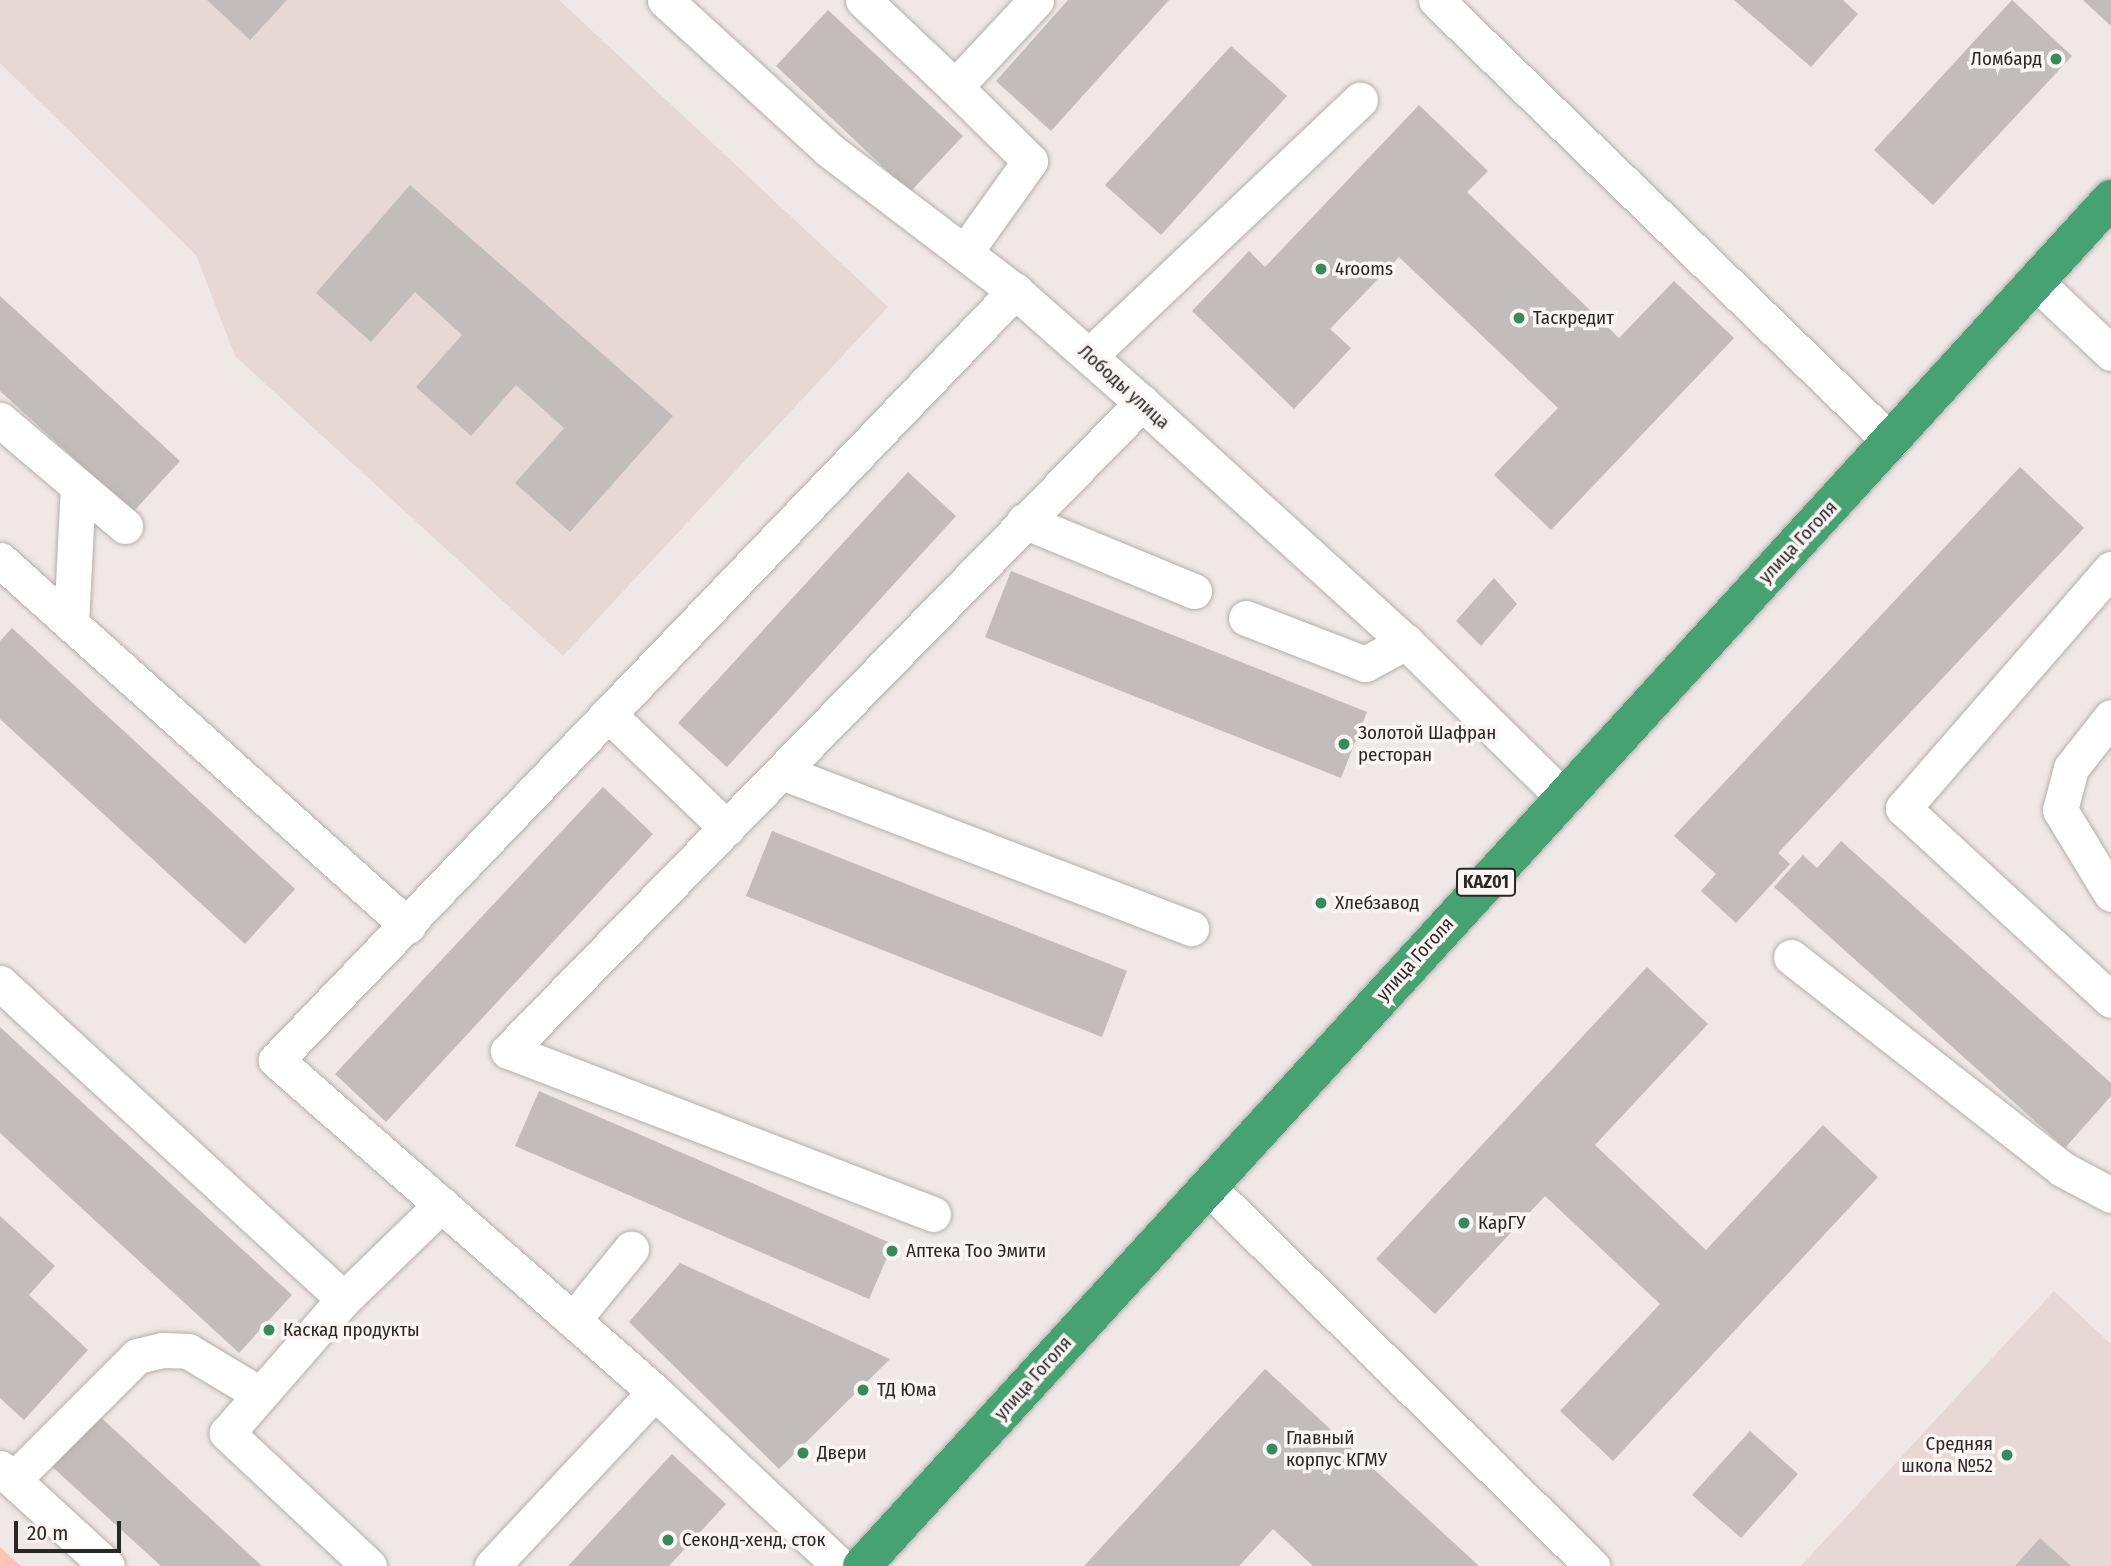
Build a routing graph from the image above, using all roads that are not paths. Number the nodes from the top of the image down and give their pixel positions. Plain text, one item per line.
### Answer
1 (665, 0) edge
2 (863, 0) edge
3 (1036, 0) edge
4 (1436, 0) edge
5 (955, 87) junction
6 (1360, 100) dead end
7 (2111, 199) edge
8 (965, 252) junction
9 (2037, 283) junction
10 (1016, 291) junction
11 (2111, 353) edge
12 (1089, 356) junction
13 (1142, 403) junction
14 (0, 420) edge
15 (1891, 442) junction
16 (78, 486) junction
17 (1024, 521) junction
18 (125, 526) dead end
19 (0, 560) edge
20 (2111, 569) edge
21 (1194, 592) dead end
22 (1246, 618) dead end
23 (71, 624) junction
24 (1406, 642) junction
25 (608, 713) junction
26 (2111, 717) edge
27 (782, 772) junction
28 (1563, 797) junction
29 (727, 828) junction
30 (2111, 894) edge
31 (408, 926) junction
32 (1191, 929) dead end
33 (1791, 957) dead end
34 (0, 982) edge
35 (2111, 1000) edge
36 (1208, 1187) junction
37 (2111, 1195) edge
38 (442, 1204) junction
39 (933, 1214) dead end
40 (631, 1249) dead end
41 (344, 1299) junction
42 (573, 1320) junction
43 (655, 1392) junction
44 (258, 1393) junction
45 (7, 1474) edge
46 (107, 1566) edge
47 (369, 1566) edge
48 (492, 1566) edge
49 (840, 1566) edge
50 (862, 1566) edge
51 (1592, 1566) edge

1 - 8 street, Лободы улица
2 - 5 street
3 - 5 street
4 - 15 street
5 - 8 street
6 - 12 street
7 - 9 highway, улица Гоголя / KАZ01
8 - 10 street, Лободы улица
9 - 11 street
9 - 15 highway, улица Гоголя / KАZ01
10 - 12 street, Лободы улица
10 - 25 street
12 - 13 street, Лободы улица
13 - 17 street
13 - 24 street, Лободы улица
14 - 16 street
15 - 28 highway, улица Гоголя / KАZ01
16 - 18 street
16 - 23 street
17 - 21 street
17 - 27 street
19 - 23 street
20 - 35 street
22 - 24 street
23 - 31 street
24 - 28 street, Лободы улица
25 - 29 street
25 - 31 street
26 - 30 street
27 - 29 street
27 - 32 street
28 - 36 highway, улица Гоголя / KАZ01
29 - 39 street
31 - 38 street
33 - 37 street
34 - 41 street
36 - 50 highway, улица Гоголя / KАZ01
36 - 51 street
38 - 41 street
38 - 42 street
40 - 42 street
41 - 44 street
42 - 43 street
43 - 48 street
43 - 49 street
44 - 45 street
44 - 47 street
45 - 46 street

